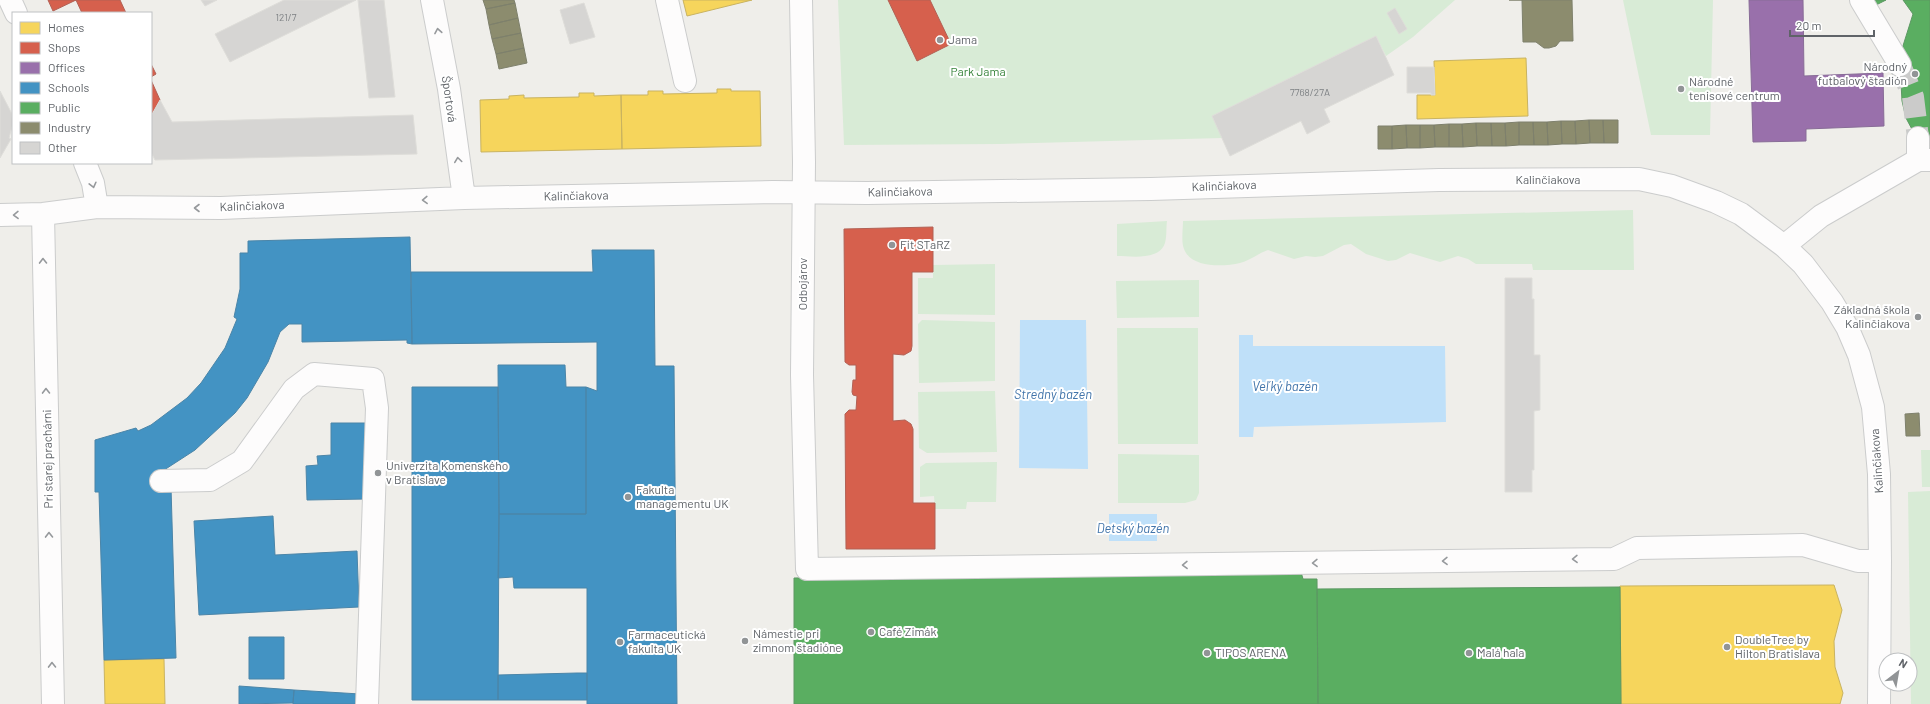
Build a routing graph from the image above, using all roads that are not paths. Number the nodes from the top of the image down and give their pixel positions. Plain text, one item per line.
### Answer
1 (10, 0) edge
2 (432, 0) edge
3 (667, 0) edge
4 (801, 0) edge
5 (1861, 0) edge
6 (16, 12) edge
7 (1900, 65) tunnel mouth
8 (685, 81) dead end
9 (1918, 138) tunnel mouth
10 (1924, 160) edge
11 (86, 164) edge
12 (803, 193) junction
13 (464, 198) junction
14 (97, 207) junction
15 (43, 214) junction
16 (0, 215) edge
17 (1784, 246) junction
18 (161, 481) dead end
19 (1880, 561) junction
20 (53, 704) edge
21 (367, 704) edge
22 (1879, 704) edge

1 - 6 street
13 -> 2 street, Športová
3 - 8 street
4 - 12 street, Odbojárov
5 - 7 street
9 - 10 street
10 - 17 street
11 -> 14 street
12 - 13 street, Kalinčiakova
12 - 17 street, Kalinčiakova
19 -> 12 street, Odbojárov
13 -> 14 street, Kalinčiakova
14 - 15 street, Kalinčiakova
15 -> 16 street, Kalinčiakova
20 -> 15 street, Pri starej prachárni
17 - 19 street, Kalinčiakova
18 - 21 street
19 - 22 street, Kalinčiakova

